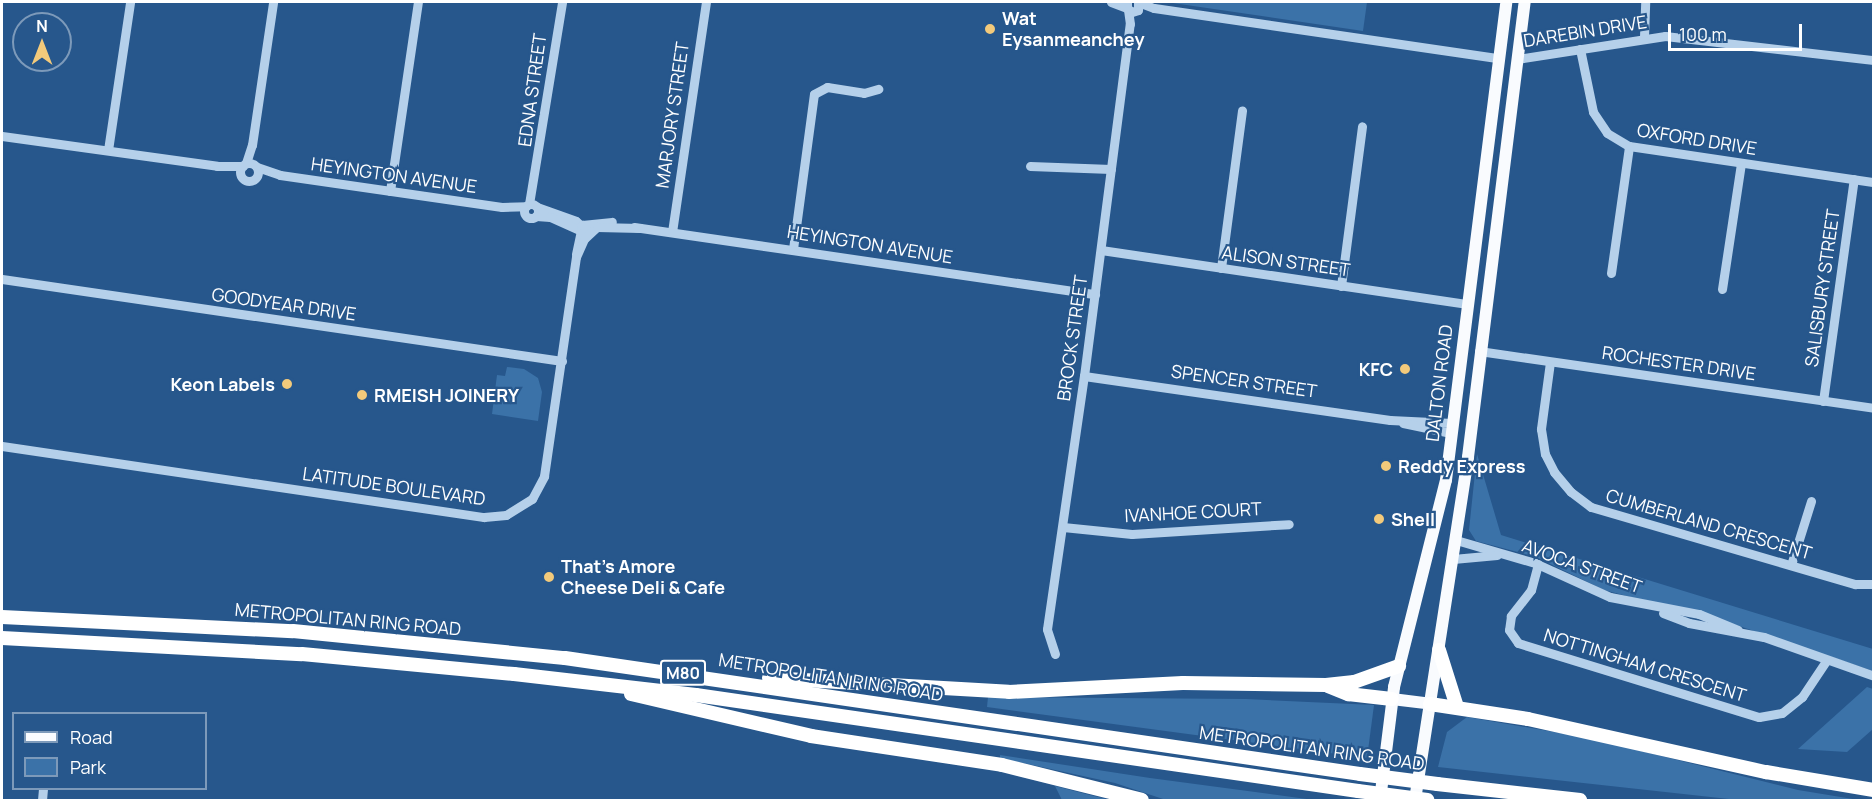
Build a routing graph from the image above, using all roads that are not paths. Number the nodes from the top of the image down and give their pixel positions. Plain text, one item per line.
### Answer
1 (130, 2) edge
2 (273, 2) edge
3 (418, 2) edge
4 (562, 2) edge
5 (706, 2) edge
6 (1109, 2) edge
7 (1117, 2) edge
8 (1506, 2) edge
9 (1525, 2) edge
10 (1645, 2) edge
11 (1133, 6) edge
12 (1644, 37) junction
13 (1580, 49) junction
14 (1498, 58) junction
15 (1517, 59) junction
16 (1874, 60) edge
17 (878, 89) dead end
18 (1242, 110) dead end
19 (1362, 126) dead end
20 (2, 136) edge
21 (1629, 146) junction
22 (108, 150) junction
23 (1741, 163) junction
24 (1030, 166) dead end
25 (248, 167) junction
26 (1111, 169) junction
27 (280, 175) junction
28 (255, 178) junction
29 (1854, 179) junction
30 (1874, 182) edge
31 (390, 191) junction
32 (531, 209) junction
33 (583, 229) junction
34 (672, 232) junction
35 (793, 249) junction
36 (1101, 250) junction
37 (1221, 268) junction
38 (1611, 273) dead end
39 (2, 279) edge
40 (1341, 286) junction
41 (1722, 289) dead end
42 (1095, 294) junction
43 (1466, 304) junction
44 (1479, 351) junction
45 (562, 362) junction
46 (1550, 362) junction
47 (1084, 376) junction
48 (1823, 401) junction
49 (1874, 408) edge
50 (1451, 428) junction
51 (1470, 431) junction
52 (2, 447) edge
53 (1811, 501) dead end
54 (1289, 524) dead end
55 (1063, 527) junction
56 (1456, 540) junction
57 (1502, 555) junction
58 (1453, 559) junction
59 (1538, 564) junction
60 (1791, 565) junction
61 (1874, 584) edge
62 (2, 618) edge
63 (2, 638) edge
64 (1438, 650) junction
65 (1055, 654) dead end
66 (1826, 661) junction
67 (1399, 666) junction
68 (692, 675) junction
69 (1874, 676) edge
70 (598, 684) junction
71 (1326, 685) junction
72 (1392, 699) junction
73 (1430, 704) junction
74 (1457, 707) junction
75 (1874, 790) edge
76 (1142, 801) edge
77 (1380, 801) edge
78 (1415, 801) edge
79 (1427, 801) edge
80 (1580, 801) edge

1 - 22 street
2 - 25 street
3 - 31 street
4 - 32 street, EDNA STREET
5 - 34 street, MARJORY STREET
6 - 7 street
6 - 11 street
8 - 14 main road, DALTON ROAD
9 - 15 main road, DALTON ROAD
10 - 12 street
11 - 14 street
11 - 26 street, BROCK STREET
12 - 13 street, DAREBIN DRIVE
12 - 16 street, DAREBIN DRIVE
13 - 15 street, DAREBIN DRIVE
13 - 21 street, OXFORD DRIVE
14 - 15 main road
14 - 43 main road, DALTON ROAD
15 - 44 main road, DALTON ROAD
17 - 35 street
18 - 37 street
19 - 40 street
20 - 22 street, HEYINGTON AVENUE
21 - 23 street, OXFORD DRIVE
21 - 38 street
22 - 25 street, HEYINGTON AVENUE
23 - 29 street, OXFORD DRIVE
23 - 41 street
24 - 26 street
25 - 27 street, HEYINGTON AVENUE
25 - 28 street
25 - 28 street, HEYINGTON AVENUE
26 - 36 street, BROCK STREET
27 - 28 street, HEYINGTON AVENUE
27 - 31 street, HEYINGTON AVENUE
29 - 30 street, OXFORD DRIVE
29 - 48 street, SALISBURY STREET
31 - 32 street, HEYINGTON AVENUE
32 - 33 street, HEYINGTON AVENUE
33 - 34 street, HEYINGTON AVENUE
33 - 45 street, LATITUDE BOULEVARD
34 - 35 street, HEYINGTON AVENUE
35 - 42 street, HEYINGTON AVENUE
36 - 37 street, ALISON STREET
36 - 42 street, BROCK STREET
37 - 40 street, ALISON STREET
39 - 45 street, GOODYEAR DRIVE
40 - 43 street, ALISON STREET
42 - 47 street, BROCK STREET
43 - 50 main road, DALTON ROAD
44 - 46 street, ROCHESTER DRIVE
44 - 51 main road, DALTON ROAD
45 - 52 street, LATITUDE BOULEVARD
46 - 48 street, ROCHESTER DRIVE
46 - 60 street, CUMBERLAND CRESCENT
47 - 50 street, SPENCER STREET
47 - 55 street, BROCK STREET
48 - 49 street, ROCHESTER DRIVE
50 - 51 main road, SPENCER STREET
50 - 67 main road, DALTON ROAD
51 - 56 main road, DALTON ROAD
53 - 60 street
54 - 55 street, IVANHOE COURT
55 - 65 street, BROCK STREET
56 - 57 street, AVOCA STREET
56 - 58 main road, DALTON ROAD
57 - 58 street, AVOCA STREET
57 - 59 street, AVOCA STREET
58 - 64 main road, DALTON ROAD
59 - 66 street, AVOCA STREET
59 - 66 street, NOTTINGHAM CRESCENT
60 - 61 street, CUMBERLAND CRESCENT
62 - 68 highway, METROPOLITAN RING ROAD / M80
63 - 70 highway, METROPOLITAN RING ROAD / M80
64 - 73 main road, DALTON ROAD
64 - 74 highway
66 - 69 street, AVOCA STREET
67 - 71 highway
67 - 72 main road, DALTON ROAD
68 - 71 highway
68 - 80 highway, METROPOLITAN RING ROAD / M80, bridge
70 - 76 highway
70 - 79 highway, METROPOLITAN RING ROAD / M80, bridge
71 - 72 highway
72 - 73 main road
72 - 77 main road, DALTON ROAD
73 - 74 highway
73 - 78 main road, DALTON ROAD
74 - 75 highway

